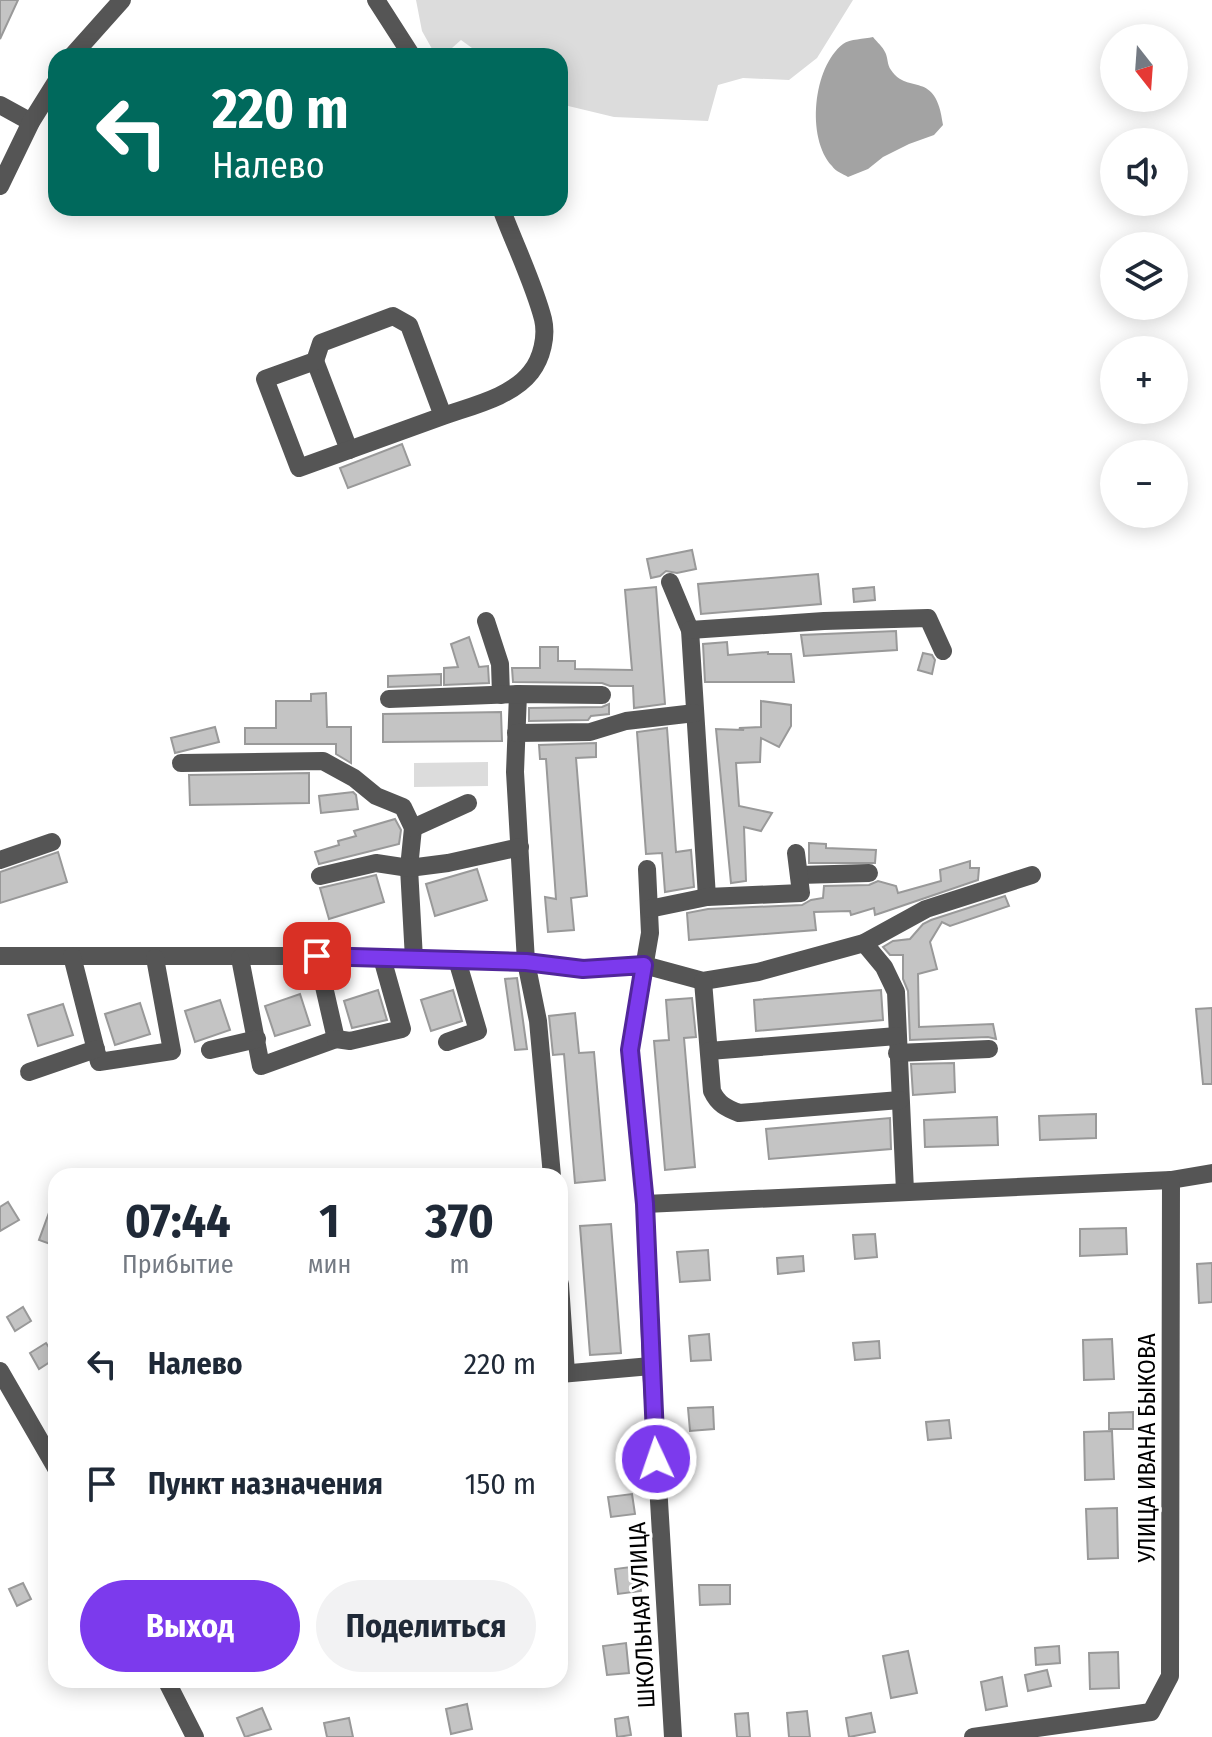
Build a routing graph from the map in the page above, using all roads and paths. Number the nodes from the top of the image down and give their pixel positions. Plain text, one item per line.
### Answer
1 (122, 0) edge
2 (376, 0) edge
3 (79, 48) edge
4 (406, 48) edge
5 (48, 95) edge
6 (0, 105) edge
7 (31, 122) junction
8 (0, 186) edge
9 (504, 216) edge
10 (315, 361) junction
11 (443, 416) junction
12 (349, 450) junction
13 (670, 582) dead end
14 (486, 621) dead end
15 (690, 630) junction
16 (943, 651) dead end
17 (510, 694) junction
18 (602, 695) dead end
19 (389, 699) dead end
20 (695, 713) junction
21 (516, 733) junction
22 (181, 763) dead end
23 (468, 803) dead end
24 (413, 828) junction
25 (52, 842) dead end
26 (520, 847) junction
27 (796, 853) dead end
28 (0, 860) edge
29 (409, 868) junction
30 (647, 869) dead end
31 (869, 873) dead end
32 (799, 875) junction
33 (1032, 875) dead end
34 (320, 876) dead end
35 (707, 897) junction
36 (649, 909) junction
37 (864, 943) junction
38 (0, 956) edge
39 (72, 956) junction
40 (317, 956) junction
41 (155, 958) junction
42 (240, 958) junction
43 (382, 958) junction
44 (414, 959) junction
45 (457, 960) junction
46 (526, 962) junction
47 (644, 965) junction
48 (703, 981) junction
49 (257, 1039) junction
50 (336, 1039) junction
51 (447, 1042) dead end
52 (897, 1044) junction
53 (96, 1049) junction
54 (989, 1049) dead end
55 (210, 1050) dead end
56 (709, 1051) junction
57 (29, 1072) dead end
58 (900, 1100) junction
59 (551, 1168) edge
60 (1212, 1173) edge
61 (1171, 1180) junction
62 (905, 1191) junction
63 (645, 1204) junction
64 (651, 1366) junction
65 (0, 1371) edge
66 (568, 1374) edge
67 (48, 1454) edge
68 (170, 1688) edge
69 (195, 1737) edge
70 (673, 1737) edge
71 (973, 1737) edge

1 - 3 street
2 - 4 street
5 - 7 street
6 - 7 street
7 - 8 street
9 - 11 street
10 - 11 street
10 - 12 street
10 - 12 street
11 - 12 street
13 - 15 street
14 - 17 street
15 - 16 street
15 - 20 street
17 - 18 street
17 - 19 street
17 - 21 street
20 - 21 street
20 - 35 street
21 - 26 street
22 - 24 street
23 - 24 street
24 - 29 street
25 - 28 street
26 - 29 street
26 - 46 street
27 - 32 street
29 - 34 street
29 - 44 street
30 - 36 street, ШКОЛЬНАЯ УЛИЦА
31 - 32 street
32 - 35 street
33 - 37 street
35 - 36 street
36 - 47 street, ШКОЛЬНАЯ УЛИЦА
37 - 48 street
37 - 52 street
38 - 39 street
39 - 41 street
39 - 53 street
40 - 42 street
40 - 43 street
40 - 50 street
41 - 42 street
41 - 53 street
42 - 49 street
43 - 44 street
43 - 50 street
44 - 45 street
45 - 46 street
45 - 51 street
46 - 47 street
46 - 59 street
47 - 48 street
47 - 63 street, ШКОЛЬНАЯ УЛИЦА
48 - 56 street
49 - 50 street
49 - 55 street
52 - 54 street
52 - 56 street
52 - 58 street
53 - 57 street
56 - 58 street
58 - 62 street
60 - 61 street
61 - 62 street
61 - 71 street, УЛИЦА ИВАНА БЫКОВА
62 - 63 street
63 - 64 street, ШКОЛЬНАЯ УЛИЦА
64 - 66 street
64 - 70 street, ШКОЛЬНАЯ УЛИЦА
65 - 67 street
68 - 69 street

